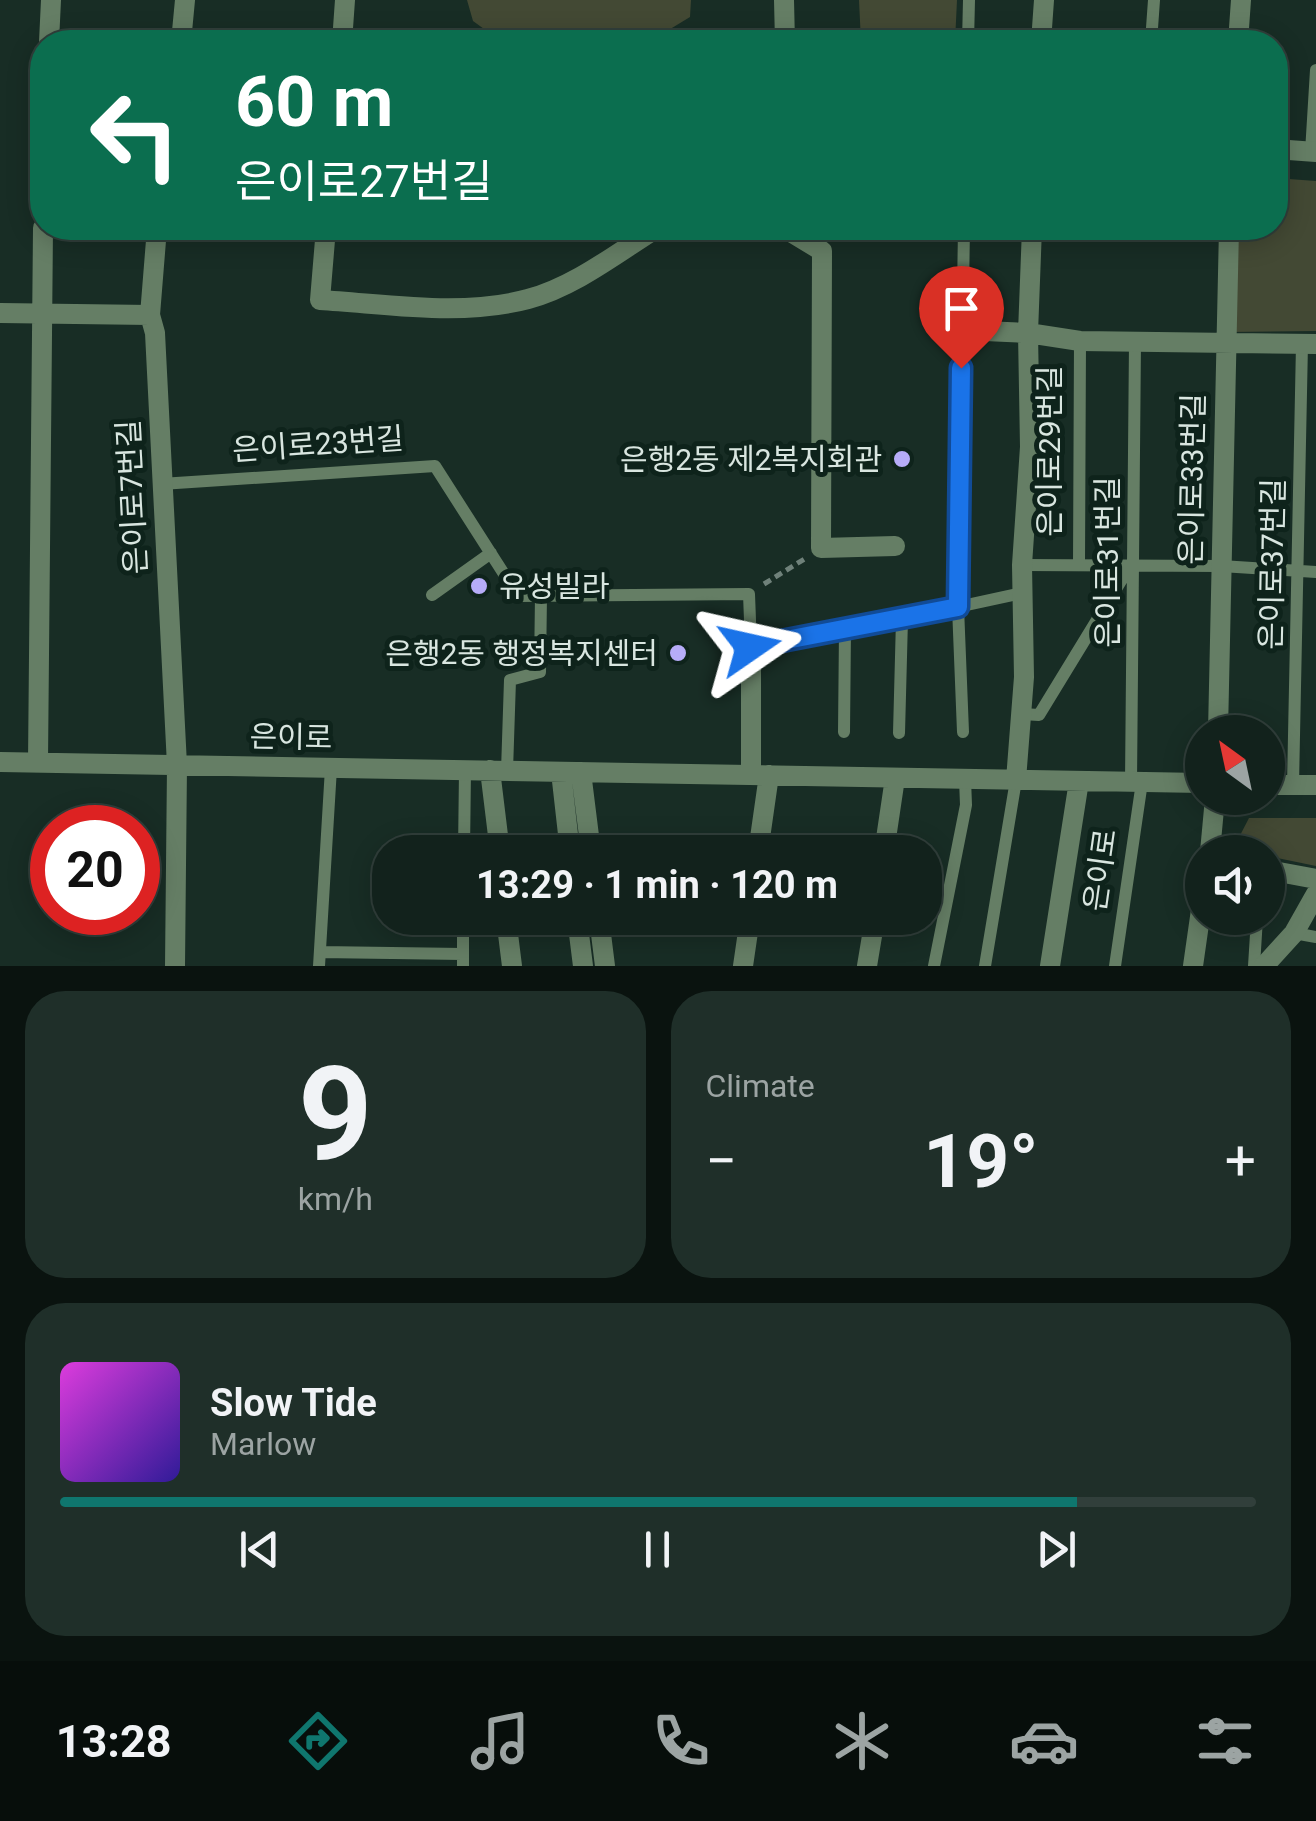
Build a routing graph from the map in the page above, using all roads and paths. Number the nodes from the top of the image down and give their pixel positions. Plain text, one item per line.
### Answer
1 (51, 0) edge
2 (185, 0) edge
3 (345, 0) edge
4 (784, 0) edge
5 (969, 0) edge
6 (1044, 0) edge
7 (1154, 0) edge
8 (1241, 0) edge
9 (50, 30) edge
10 (182, 30) edge
11 (343, 30) edge
12 (784, 30) edge
13 (968, 30) edge
14 (1042, 30) edge
15 (1151, 30) edge
16 (1239, 30) edge
17 (1316, 70) edge
18 (1288, 150) edge
19 (1313, 152) edge
20 (42, 240) edge
21 (157, 240) edge
22 (325, 240) edge
23 (638, 240) edge
24 (804, 240) edge
25 (964, 240) edge
26 (1032, 240) edge
27 (1228, 240) edge
28 (0, 312) edge
29 (40, 312) junction
30 (150, 314) junction
31 (962, 330) junction
32 (1028, 333) junction
33 (1080, 341) junction
34 (1224, 341) junction
35 (1135, 342) junction
36 (1309, 344) edge
37 (161, 484) junction
38 (895, 546) dead end
39 (821, 548) junction
40 (491, 554) junction
41 (1022, 565) junction
42 (1079, 565) junction
43 (1131, 565) junction
44 (1220, 566) junction
45 (1297, 570) junction
46 (1316, 572) edge
47 (1022, 592) junction
48 (749, 594) junction
49 (432, 595) dead end
50 (542, 595) junction
51 (958, 607) junction
52 (902, 620) junction
53 (845, 629) junction
54 (750, 647) junction
55 (1022, 714) junction
56 (1218, 715) edge
57 (844, 732) dead end
58 (963, 732) dead end
59 (899, 733) dead end
60 (0, 762) edge
61 (38, 762) junction
62 (177, 765) junction
63 (331, 768) junction
64 (465, 770) junction
65 (499, 771) junction
66 (571, 772) junction
67 (760, 775) junction
68 (895, 778) junction
69 (965, 779) junction
70 (1016, 780) junction
71 (1080, 781) junction
72 (1137, 782) junction
73 (1185, 783) edge
74 (1285, 785) edge
75 (1293, 785) junction
76 (1316, 786) edge
77 (464, 835) edge
78 (500, 835) edge
79 (570, 835) edge
80 (587, 835) edge
81 (758, 835) edge
82 (887, 835) edge
83 (1285, 873) edge
84 (1316, 879) edge
85 (1316, 894) edge
86 (1294, 933) junction
87 (508, 935) edge
88 (580, 935) edge
89 (601, 935) edge
90 (748, 935) edge
91 (872, 935) edge
92 (1197, 935) edge
93 (1257, 935) edge
94 (1316, 937) edge
95 (320, 959) edge
96 (463, 960) edge
97 (175, 966) edge
98 (512, 966) edge
99 (583, 966) edge
100 (606, 966) edge
101 (743, 966) edge
102 (868, 966) edge
103 (934, 966) edge
104 (986, 966) edge
105 (1050, 966) edge
106 (1115, 966) edge
107 (1193, 966) edge
108 (1254, 966) edge
109 (1264, 966) edge

1 - 9 street
2 - 10 street
3 - 11 street
4 - 12 street
5 - 13 lane
6 - 14 street
7 - 15 lane
8 - 16 street
17 - 19 lane
18 - 19 street
20 - 29 street
21 - 30 street, 은이로7번길
22 - 23 street
24 - 39 street
25 - 31 lane
26 - 32 street, 은이로29번길
27 - 34 street, 은이로33번길
28 - 29 street
29 - 30 street
29 - 61 street
30 - 37 street, 은이로7번길
31 - 32 street
31 - 51 lane
32 - 33 street
32 - 41 street, 은이로29번길
33 - 35 street
33 - 42 lane, 은이로29번길
34 - 35 street
34 - 36 street
34 - 44 street, 은이로33번길
35 - 43 lane, 은이로31번길
36 - 45 lane, 은이로37번길
37 - 40 lane, 은이로23번길
37 - 62 street, 은이로7번길
38 - 39 street
39 - 48 path
40 - 49 lane
40 - 50 lane, 은이로23번길
41 - 42 lane, 은이로29번길
41 - 47 street, 은이로29번길
42 - 43 lane
43 - 44 lane
43 - 55 lane
43 - 72 lane, 은이로31번길
44 - 45 lane
44 - 56 street, 은이로33번길
45 - 46 lane
45 - 75 lane, 은이로37번길
47 - 51 lane
47 - 55 street, 은이로29번길
48 - 50 lane, 은이로23번길
48 - 54 lane
50 - 65 lane
51 - 52 lane
51 - 58 lane
52 - 53 lane
52 - 59 lane
53 - 54 lane
53 - 57 lane
54 - 67 street
55 - 70 street, 은이로29번길
60 - 61 street, 은이로
61 - 62 street, 은이로
62 - 63 street, 은이로
62 - 97 street, 은이로7번길
63 - 64 street, 은이로
63 - 95 lane
64 - 65 street, 은이로
64 - 77 lane
65 - 66 street, 은이로
65 - 78 street
66 - 67 street, 은이로
66 - 79 street
66 - 80 street
67 - 68 street, 은이로
67 - 81 street
68 - 69 street, 은이로
68 - 82 street
69 - 70 street, 은이로
69 - 103 lane
70 - 71 street, 은이로
70 - 104 lane
71 - 72 street, 은이로
71 - 105 street
72 - 73 street, 은이로
72 - 106 lane, 은이로
74 - 75 street
75 - 76 street
83 - 84 street
85 - 86 street
86 - 94 lane
86 - 109 street
87 - 98 street
88 - 99 street
89 - 100 street
90 - 101 street
91 - 102 street
92 - 107 street
93 - 108 lane
95 - 96 lane

